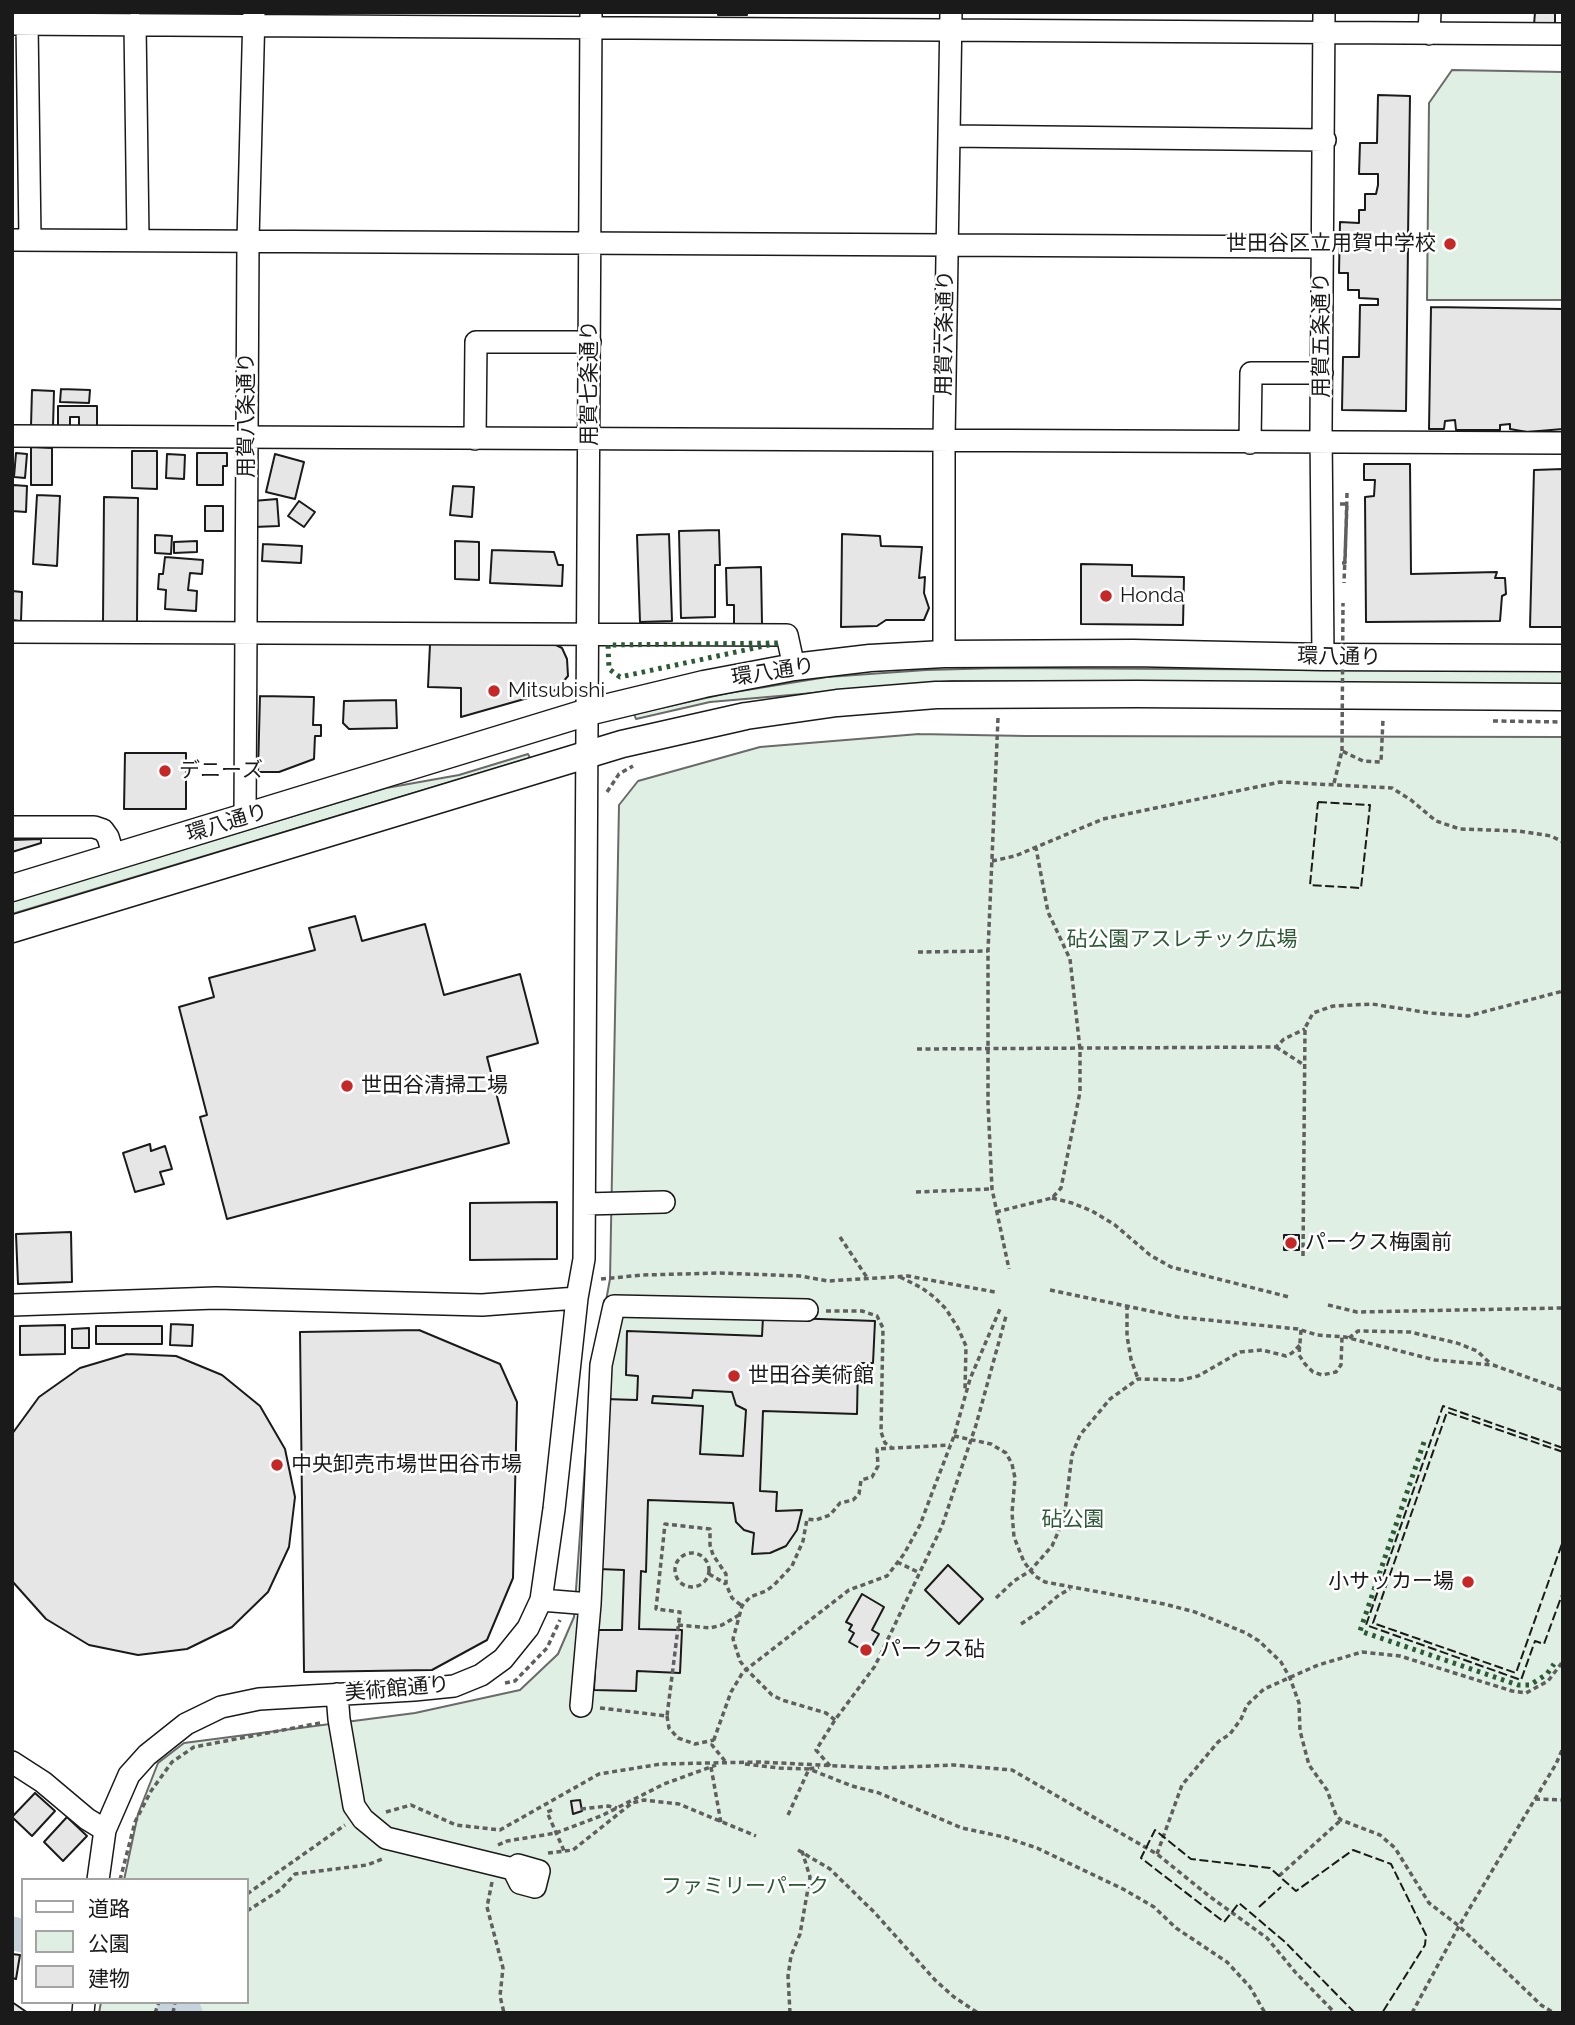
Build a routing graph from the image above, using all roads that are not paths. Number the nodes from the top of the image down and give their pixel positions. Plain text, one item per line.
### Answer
1 (71, 18) edge
2 (253, 19) edge
3 (591, 20) edge
4 (951, 22) edge
5 (1324, 22) edge
6 (20, 23) edge
7 (1429, 23) edge
8 (135, 24) junction
9 (1563, 34) edge
10 (949, 136) junction
11 (1325, 140) junction
12 (138, 239) junction
13 (21, 240) edge
14 (248, 240) junction
15 (590, 243) junction
16 (946, 244) junction
17 (1322, 247) junction
18 (590, 342) junction
19 (1322, 373) junction
20 (12, 436) edge
21 (247, 436) junction
22 (475, 439) junction
23 (589, 439) junction
24 (944, 440) junction
25 (1250, 443) junction
26 (1322, 443) junction
27 (1563, 443) edge
28 (12, 632) edge
29 (245, 632) junction
30 (589, 634) junction
31 (944, 654) junction
32 (1323, 657) junction
33 (1563, 658) edge
34 (794, 667) junction
35 (1563, 697) edge
36 (588, 712) junction
37 (588, 754) junction
38 (244, 818) junction
39 (12, 827) edge
40 (114, 857) junction
41 (12, 888) edge
42 (12, 929) edge
43 (664, 1202) dead end
44 (585, 1203) junction
45 (586, 1286) junction
46 (12, 1305) edge
47 (807, 1310) road end
48 (569, 1364) junction
49 (601, 1366) junction
50 (541, 1600) junction
51 (579, 1603) junction
52 (337, 1694) junction
53 (581, 1706) road end
54 (12, 1762) edge
55 (105, 1830) junction
56 (503, 1860) road end
57 (98, 1878) edge

1 - 6 street
1 - 8 street
2 - 3 street
2 - 8 street
2 - 14 street, 用賀八条通り
3 - 4 street
3 - 15 street, 用賀七条通り
4 - 5 street
4 - 10 street, 用賀六条通り
5 - 7 street
5 - 11 street, 用賀五条通り
6 - 13 street
7 - 9 street
8 - 12 street
10 - 11 street
10 - 16 street, 用賀六条通り
11 - 17 street, 用賀五条通り
12 - 13 street
12 - 14 street
14 - 15 street
14 - 21 street, 用賀八条通り
15 - 16 street
15 - 18 street, 用賀七条通り
16 - 17 street
16 - 24 street, 用賀六条通り
17 - 19 street, 用賀五条通り
18 - 22 street
18 - 23 street, 用賀七条通り
19 - 25 street
19 - 26 street, 用賀五条通り
20 - 21 street
21 - 22 street
21 - 29 street, 用賀八条通り
22 - 23 street
23 - 24 street
23 - 30 street, 用賀七条通り
24 - 25 street
24 - 31 street, 用賀六条通り
25 - 26 street
26 - 27 street
26 - 32 street, 用賀五条通り
28 - 29 street
29 - 30 street
29 - 38 street, 用賀八条通り
30 - 34 street
30 - 36 street, 用賀七条通り
31 - 32 main road, 環八通り
31 - 34 main road, 環八通り
32 - 33 main road, 環八通り
34 - 36 main road, 環八通り
35 - 37 main road, 環八通り
36 - 37 street, 用賀七条通り
36 - 38 main road, 環八通り
37 - 42 main road, 環八通り
37 - 44 street, 用賀七条通り
38 - 40 main road, 環八通り
39 - 40 street
40 - 41 main road, 環八通り
43 - 44 street
44 - 45 street, 美術館通り
45 - 46 street
45 - 48 street, 美術館通り
47 - 49 street
48 - 49 street
48 - 50 street, 美術館通り
49 - 51 street
50 - 51 street
50 - 52 street, 美術館通り
51 - 53 street
52 - 55 street, 美術館通り
52 - 56 street
54 - 55 street
55 - 57 street, 美術館通り

